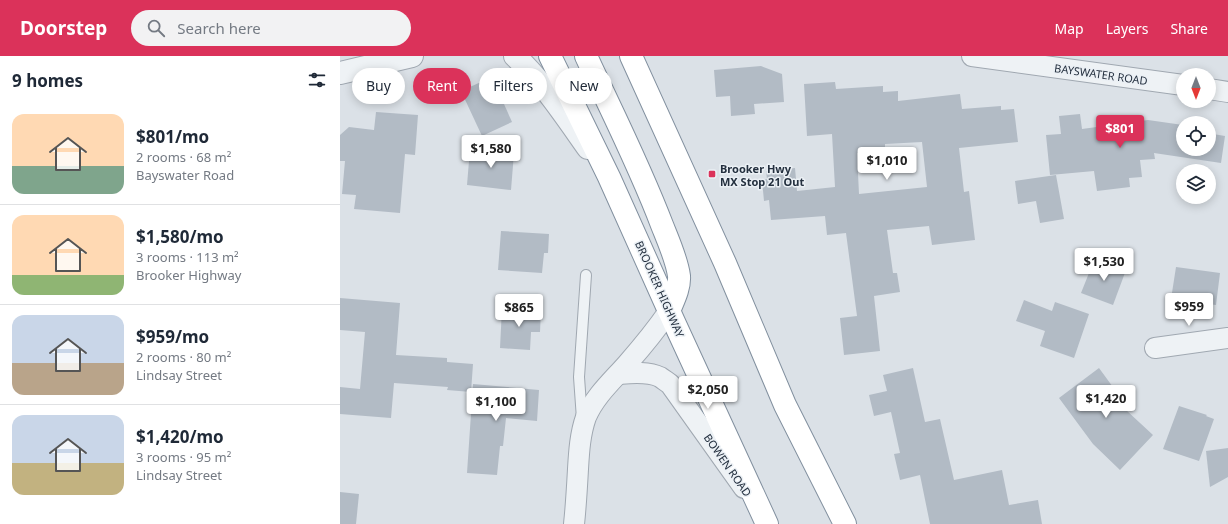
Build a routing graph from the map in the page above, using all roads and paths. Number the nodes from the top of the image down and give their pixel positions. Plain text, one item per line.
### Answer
1 (412, 56) edge
2 (515, 56) edge
3 (550, 56) edge
4 (586, 56) edge
5 (631, 56) edge
6 (972, 56) edge
7 (383, 60) edge
8 (340, 74) edge
9 (1176, 84) edge
10 (1216, 90) edge
11 (1228, 92) edge
12 (609, 177) junction
13 (586, 274) dead end
14 (669, 311) junction
15 (1228, 338) edge
16 (1155, 348) dead end
17 (619, 374) junction
18 (583, 429) junction
19 (764, 518) edge
20 (574, 524) edge
21 (845, 524) edge

1 - 7 street
2 - 12 street
3 - 12 highway, BROOKER HIGHWAY
4 - 14 highway
5 - 21 highway
6 - 9 street, BAYSWATER ROAD
7 - 8 street
10 - 11 street
12 - 14 highway, BROOKER HIGHWAY
13 - 18 lane
14 - 17 street
14 - 19 highway, BROOKER HIGHWAY
15 - 16 street
17 - 18 street
17 - 19 street, BOWEN ROAD
18 - 20 street

